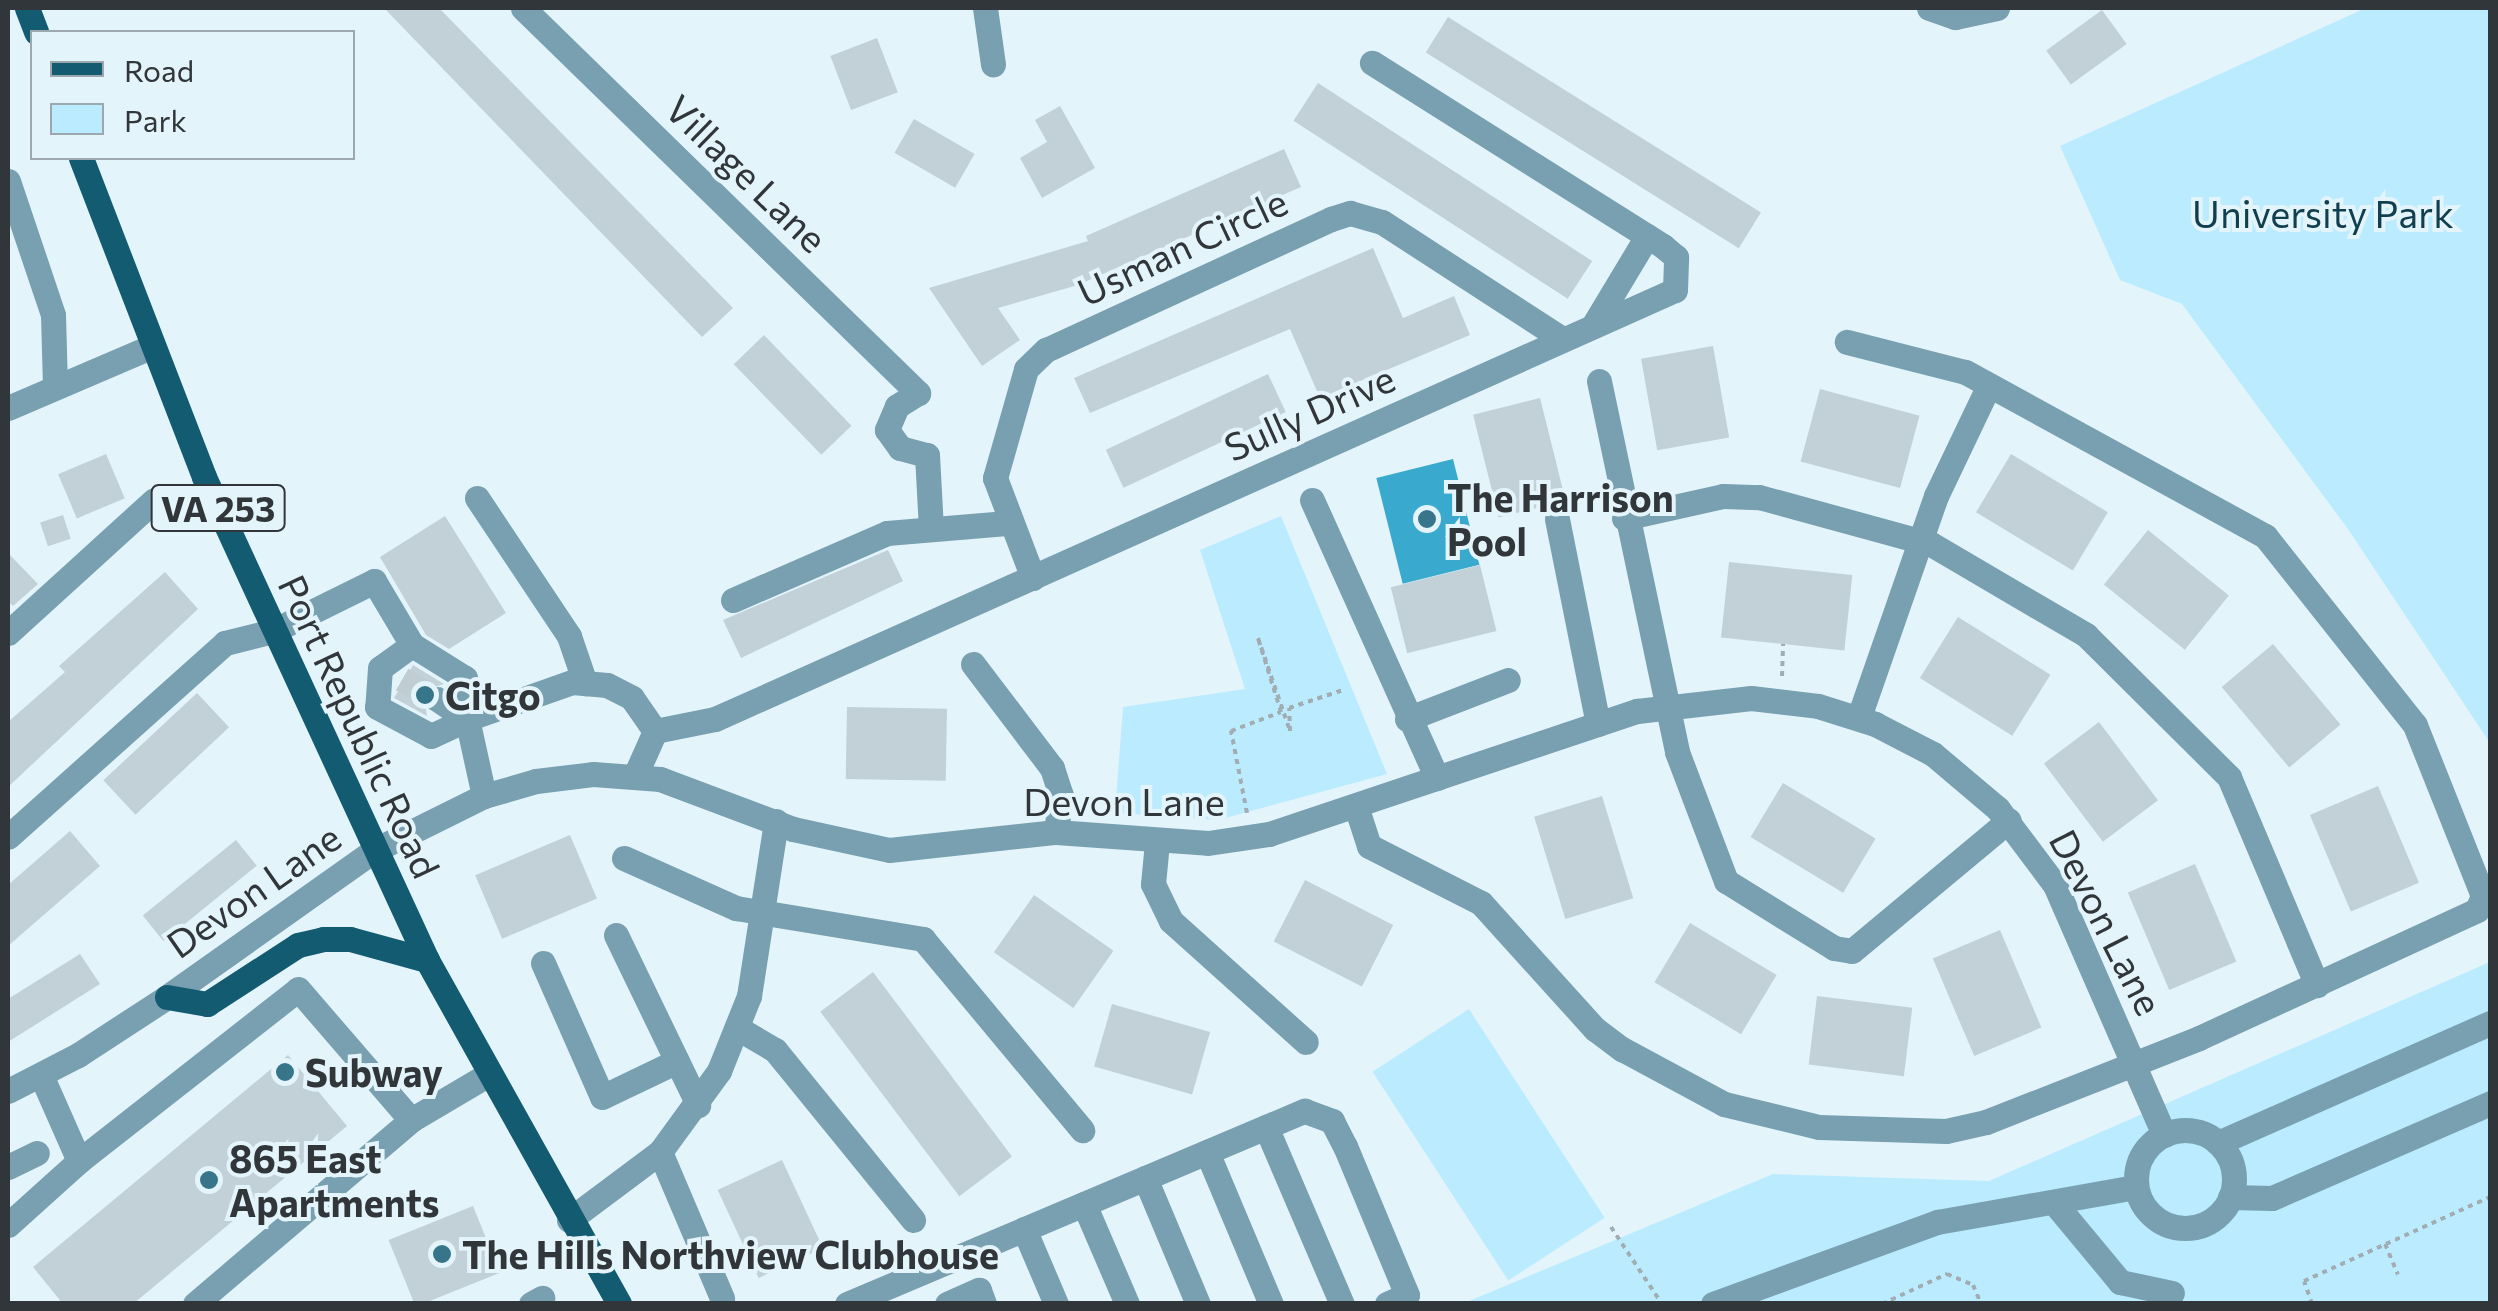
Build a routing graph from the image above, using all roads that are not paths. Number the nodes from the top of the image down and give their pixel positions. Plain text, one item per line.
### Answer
1 (522, 8) edge
2 (985, 8) edge
3 (1929, 8) edge
4 (1998, 8) edge
5 (1372, 63) dead end
6 (993, 64) dead end
7 (83, 160) edge
8 (8, 181) edge
9 (1647, 236) junction
10 (1593, 326) junction
11 (1562, 339) junction
12 (1847, 342) dead end
13 (150, 346) junction
14 (1598, 382) dead end
15 (55, 387) junction
16 (1988, 387) junction
17 (8, 408) edge
18 (477, 498) dead end
19 (154, 500) dead end
20 (1312, 500) dead end
21 (1624, 518) junction
22 (1557, 519) dead end
23 (1007, 523) junction
24 (931, 529) junction
25 (1919, 541) junction
26 (1033, 578) junction
27 (734, 600) dead end
28 (273, 631) junction
29 (8, 633) edge
30 (412, 645) junction
31 (974, 664) dead end
32 (1508, 680) dead end
33 (585, 683) junction
34 (436, 699) tunnel mouth
35 (1666, 705) junction
36 (1859, 717) junction
37 (1407, 718) junction
38 (467, 719) junction
39 (1598, 724) junction
40 (655, 730) junction
41 (635, 776) junction
42 (1437, 778) junction
43 (484, 796) junction
44 (1356, 806) junction
45 (2008, 820) junction
46 (776, 822) junction
47 (1056, 832) junction
48 (8, 837) edge
49 (1157, 842) junction
50 (375, 850) junction
51 (624, 858) dead end
52 (763, 914) junction
53 (616, 935) dead end
54 (427, 960) junction
55 (543, 964) dead end
56 (2317, 985) junction
57 (167, 997) junction
58 (2490, 1023) edge
59 (739, 1029) junction
60 (1306, 1042) dead end
61 (677, 1061) junction
62 (2134, 1062) junction
63 (41, 1075) junction
64 (487, 1075) junction
65 (8, 1091) edge
66 (2490, 1103) edge
67 (698, 1105) junction
68 (411, 1120) junction
69 (1266, 1127) junction
70 (1082, 1130) dead end
71 (2164, 1135) junction
72 (2218, 1143) junction
73 (37, 1152) dead end
74 (660, 1152) junction
75 (1207, 1152) junction
76 (79, 1161) junction
77 (8, 1167) edge
78 (1145, 1178) junction
79 (2136, 1187) junction
80 (2230, 1197) junction
81 (1084, 1204) junction
82 (2057, 1206) junction
83 (569, 1220) junction
84 (913, 1220) dead end
85 (8, 1226) edge
86 (1024, 1229) junction
87 (966, 1254) junction
88 (2172, 1289) edge
89 (981, 1297) edge
90 (722, 1298) dead end
91 (614, 1302) edge
92 (195, 1304) edge
93 (847, 1304) edge
94 (947, 1304) edge
95 (1056, 1304) edge
96 (1127, 1304) edge
97 (1198, 1304) edge
98 (1272, 1304) edge
99 (1342, 1304) edge
100 (1388, 1304) edge
101 (1714, 1304) edge

1 - 24 street, Village Lane
2 - 6 street
3 - 4 street
5 - 9 street, Sully Drive
7 - 13 main road, Port Republic Road / VA 253
8 - 15 street
9 - 10 street
9 - 10 street, Sully Drive
10 - 11 street, Sully Drive
11 - 23 street, Usman Circle
11 - 26 street, Sully Drive
12 - 16 street
13 - 15 street
13 - 28 main road, Port Republic Road / VA 253
14 - 21 street
15 - 17 street
16 - 25 street
16 - 56 street
18 - 33 street
19 - 29 street
20 - 37 street
21 - 25 street
21 - 35 street
22 - 39 street
23 - 24 street
23 - 26 street, Usman Circle
24 - 27 street
25 - 36 street
25 - 56 street
26 - 40 street, Sully Drive
28 - 30 street
28 - 48 street
28 - 50 main road, Port Republic Road / VA 253
30 - 38 street
30 - 38 street
31 - 47 street
32 - 37 street
33 - 38 street
33 - 40 street
34 - 38 street
35 - 36 street, Devon Lane
35 - 39 street, Devon Lane
35 - 45 street
36 - 45 street, Devon Lane
37 - 42 street
38 - 43 street
39 - 42 street, Devon Lane
40 - 41 street
41 - 43 street, Devon Lane
41 - 46 street, Devon Lane
42 - 44 street, Devon Lane
43 - 50 street, Devon Lane
44 - 49 street, Devon Lane
44 - 62 street
45 - 62 street, Devon Lane
46 - 47 street, Devon Lane
46 - 52 street
47 - 49 street, Devon Lane
49 - 60 street
50 - 54 main road, Port Republic Road / VA 253
50 - 57 street, Devon Lane
51 - 52 street
52 - 59 street
52 - 70 street
53 - 61 street
54 - 57 main road
54 - 64 main road, Port Republic Road / VA 253
55 - 61 street
56 - 62 street
57 - 63 street, Devon Lane
58 - 72 street
59 - 67 street
59 - 84 street
61 - 67 street
62 - 71 street, Devon Lane
63 - 65 street, Devon Lane
63 - 76 street
64 - 68 street
64 - 83 main road, Port Republic Road / VA 253
66 - 80 street
67 - 74 street
68 - 76 street
68 - 92 street
69 - 75 street
69 - 99 street
69 - 100 street
71 - 72 street
71 - 79 street
72 - 80 street
73 - 77 street
74 - 83 street
74 - 90 street
75 - 78 street
75 - 98 street
76 - 85 street
78 - 81 street
78 - 97 street
79 - 80 street
79 - 82 street
81 - 86 street
81 - 96 street
82 - 88 street
82 - 101 street
83 - 91 main road, Port Republic Road / VA 253
86 - 87 street
86 - 95 street
87 - 89 street
87 - 93 street
89 - 94 street

